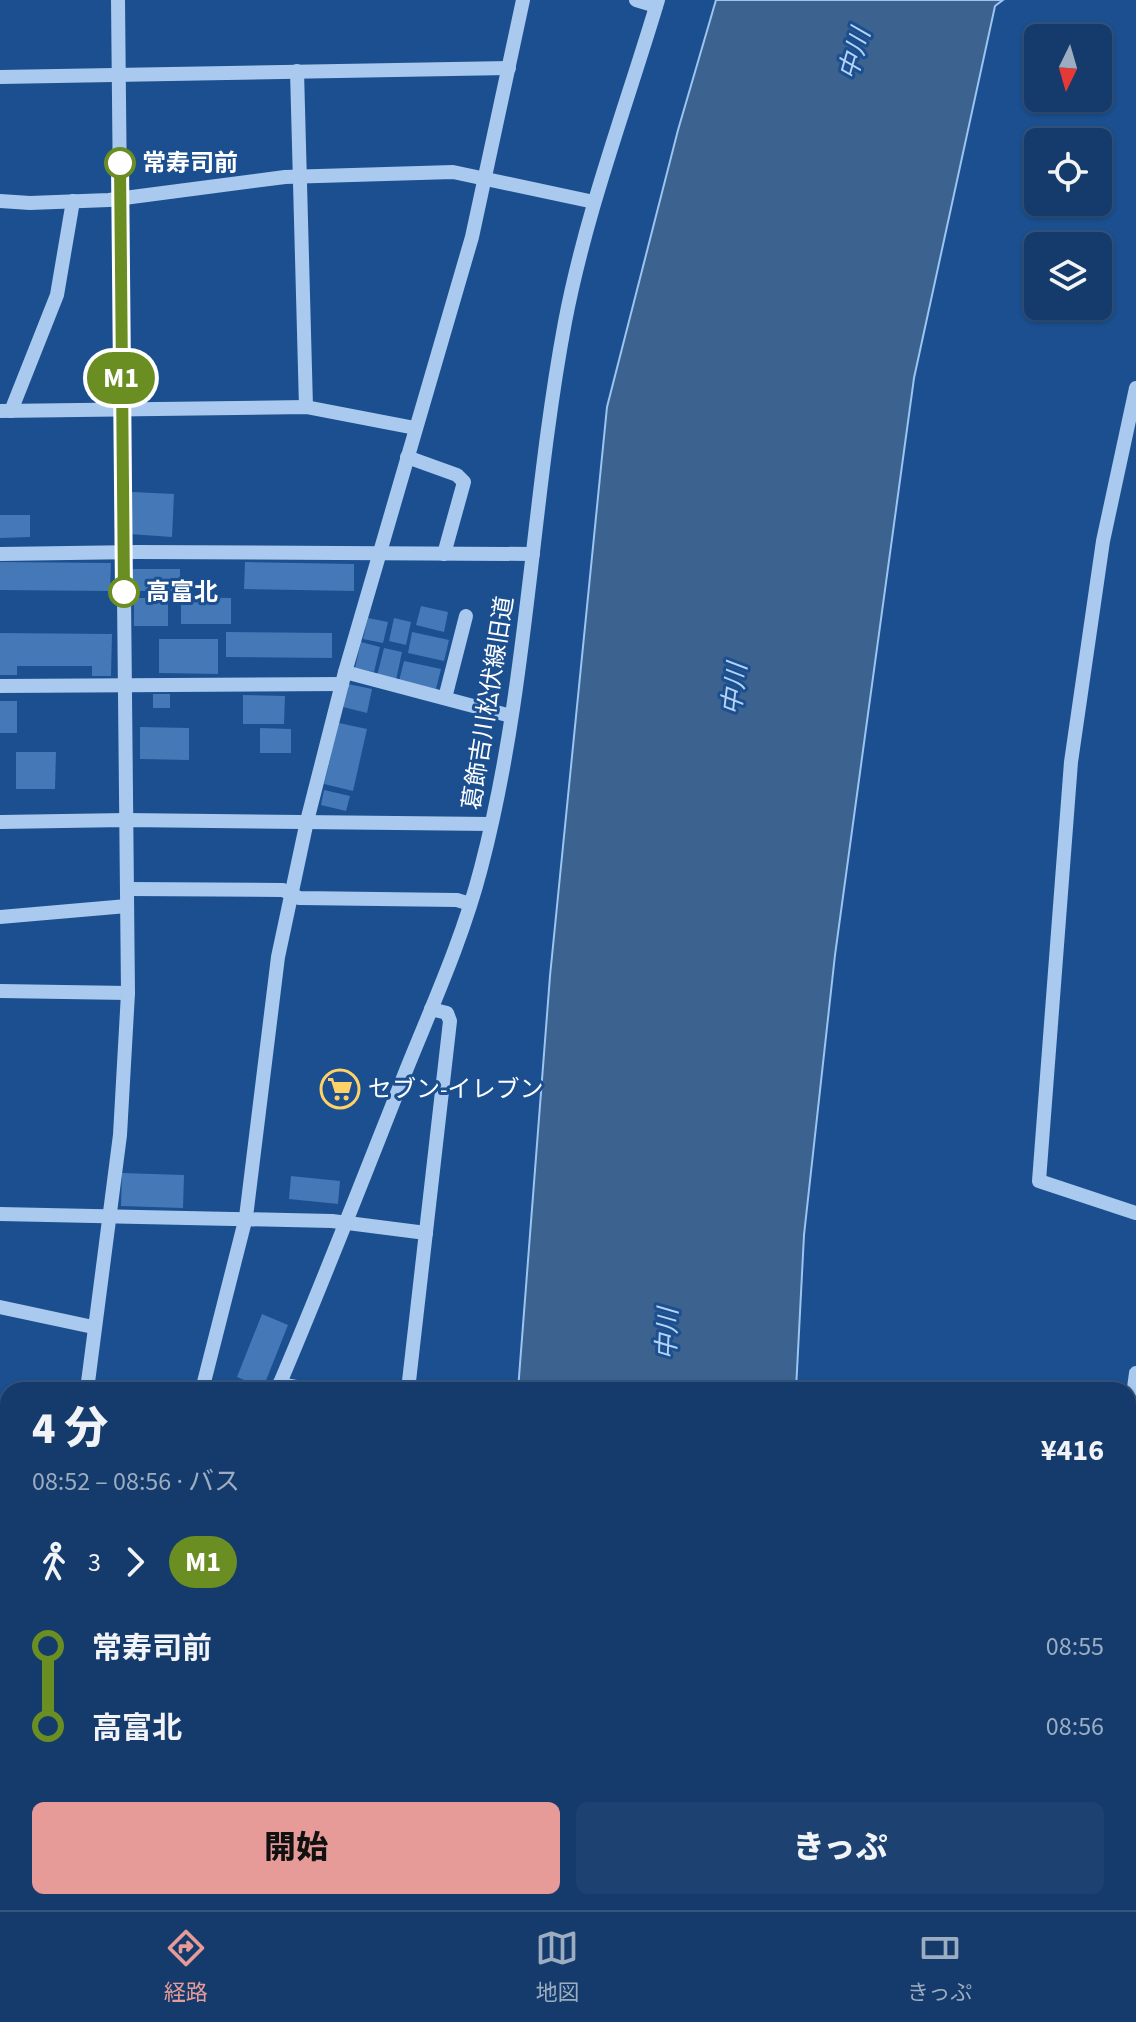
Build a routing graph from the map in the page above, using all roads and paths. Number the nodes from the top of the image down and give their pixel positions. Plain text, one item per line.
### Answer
1 (118, 0) edge
2 (523, 0) edge
3 (636, 0) edge
4 (657, 3) edge
5 (509, 68) junction
6 (297, 71) junction
7 (119, 75) junction
8 (0, 77) edge
9 (300, 176) junction
10 (486, 178) junction
11 (120, 199) junction
12 (0, 201) edge
13 (73, 201) junction
14 (594, 202) junction
15 (1135, 397) edge
16 (306, 407) junction
17 (121, 409) junction
18 (6, 411) edge
19 (415, 428) junction
20 (407, 457) junction
21 (124, 552) junction
22 (380, 552) junction
23 (0, 554) edge
24 (444, 554) junction
25 (533, 554) junction
26 (466, 616) dead end
27 (344, 678) junction
28 (0, 686) edge
29 (125, 686) junction
30 (445, 698) junction
31 (511, 716) junction
32 (126, 820) junction
33 (307, 821) junction
34 (0, 822) edge
35 (491, 824) junction
36 (127, 889) junction
37 (291, 894) junction
38 (470, 904) junction
39 (127, 906) junction
40 (0, 917) edge
41 (0, 991) edge
42 (128, 993) junction
43 (431, 1009) junction
44 (1136, 1213) edge
45 (0, 1214) edge
46 (108, 1215) junction
47 (246, 1217) junction
48 (346, 1221) junction
49 (426, 1233) junction
50 (0, 1307) edge
51 (93, 1327) junction
52 (88, 1382) edge
53 (204, 1382) edge
54 (280, 1382) edge
55 (409, 1382) edge

1 - 7 street
2 - 5 street
3 - 4 street
4 - 14 street, 葛飾吉川松伏線旧道
5 - 6 street
5 - 10 street
6 - 7 street
6 - 9 street
7 - 8 street
7 - 11 street
9 - 10 street
9 - 11 street
9 - 16 street
10 - 14 street
10 - 19 street
11 - 13 street
11 - 17 street
12 - 13 street
13 - 18 street
14 - 25 street, 葛飾吉川松伏線旧道
15 - 44 street
16 - 17 street
16 - 19 street
17 - 18 street
17 - 21 street
19 - 20 street
20 - 22 street
20 - 24 street
21 - 22 street
21 - 23 street
21 - 29 street
22 - 24 street
22 - 27 street
24 - 25 street
25 - 31 street, 葛飾吉川松伏線旧道
26 - 30 street
27 - 29 street
27 - 30 street
27 - 33 street
28 - 29 street
29 - 32 street
30 - 31 street
31 - 35 street, 葛飾吉川松伏線旧道
32 - 33 street
32 - 34 street
32 - 36 street
33 - 35 street
33 - 37 street
35 - 38 street, 葛飾吉川松伏線旧道
36 - 37 street
36 - 39 street
37 - 38 street
37 - 47 street
38 - 43 street, 葛飾吉川松伏線旧道
39 - 40 street
39 - 42 street
41 - 42 street
42 - 46 street
43 - 48 street, 葛飾吉川松伏線旧道
43 - 49 street
45 - 46 street
46 - 47 street
46 - 51 street
47 - 48 street
47 - 53 street
48 - 49 street
48 - 54 street, 葛飾吉川松伏線旧道
49 - 55 street
50 - 51 street
51 - 52 street

